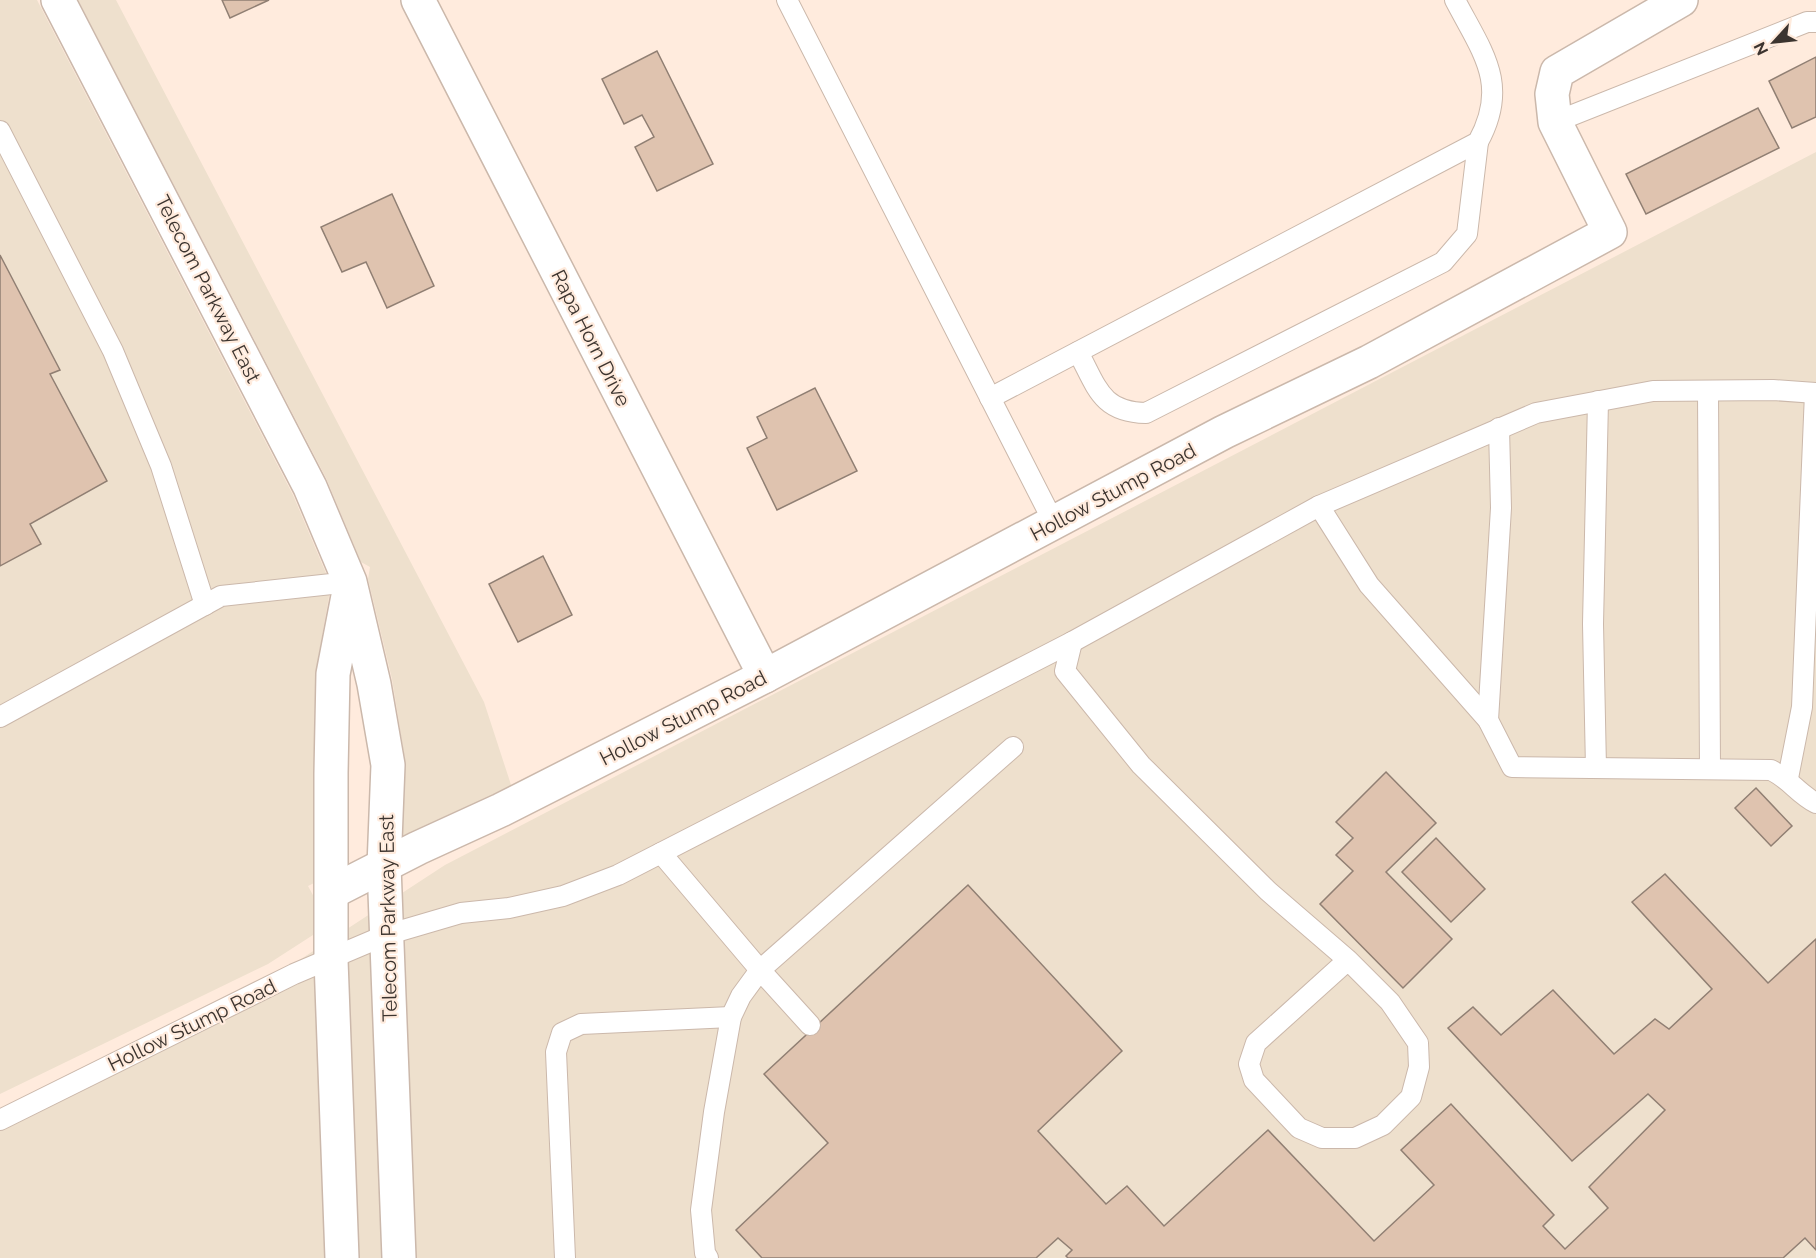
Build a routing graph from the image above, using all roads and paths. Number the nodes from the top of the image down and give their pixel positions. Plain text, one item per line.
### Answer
1 (58, 0) edge
2 (418, 0) edge
3 (788, 0) edge
4 (1455, 0) edge
5 (1681, 0) edge
6 (1816, 22) edge
7 (1555, 122) junction
8 (0, 131) edge
9 (1478, 142) junction
10 (1078, 352) junction
11 (1708, 391) junction
12 (1815, 393) edge
13 (990, 398) junction
14 (1599, 401) junction
15 (1499, 428) junction
16 (1319, 506) junction
17 (1054, 523) junction
18 (350, 582) junction
19 (205, 605) junction
20 (1072, 642) junction
21 (1810, 651) edge
22 (765, 676) junction
23 (0, 717) edge
24 (1488, 720) junction
25 (1013, 747) dead end
26 (1596, 768) junction
27 (1710, 769) junction
28 (1788, 778) junction
29 (1816, 803) edge
30 (661, 853) junction
31 (384, 866) junction
32 (332, 892) junction
33 (386, 935) junction
34 (331, 960) junction
35 (1348, 960) junction
36 (760, 970) junction
37 (731, 1017) junction
38 (810, 1025) dead end
39 (0, 1120) edge
40 (342, 1258) edge
41 (399, 1258) edge
42 (565, 1258) edge
43 (708, 1258) edge

1 - 18 street, Telecom Parkway East
2 - 22 street, Rapa Horn Drive
3 - 13 lane
4 - 9 lane
5 - 7 street, Hollow Stump Road
6 - 7 lane
7 - 17 street, Hollow Stump Road
8 - 19 lane
9 - 10 lane
9 - 10 lane
10 - 13 lane
11 - 12 lane, Hollow Stump Road
11 - 14 lane, Hollow Stump Road
11 - 27 lane
12 - 21 lane
13 - 17 lane
14 - 15 lane, Hollow Stump Road
14 - 26 lane
15 - 16 lane, Hollow Stump Road
15 - 24 lane
16 - 20 lane, Hollow Stump Road
16 - 24 lane
17 - 22 street, Hollow Stump Road
18 - 19 lane
18 - 31 street, Telecom Parkway East
18 - 32 street
19 - 23 lane
20 - 30 lane, Hollow Stump Road
20 - 35 lane
21 - 28 lane
22 - 31 street, Hollow Stump Road
24 - 26 lane
25 - 36 lane
26 - 27 lane
27 - 28 lane
28 - 29 lane
30 - 33 lane, Hollow Stump Road
30 - 36 lane
31 - 32 street, Hollow Stump Road
31 - 33 street, Telecom Parkway East
32 - 34 street
33 - 34 lane, Hollow Stump Road
33 - 41 street, Telecom Parkway East
34 - 39 lane, Hollow Stump Road
34 - 40 street
35 - 35 lane
36 - 37 lane
36 - 38 lane
37 - 42 lane
37 - 43 lane

